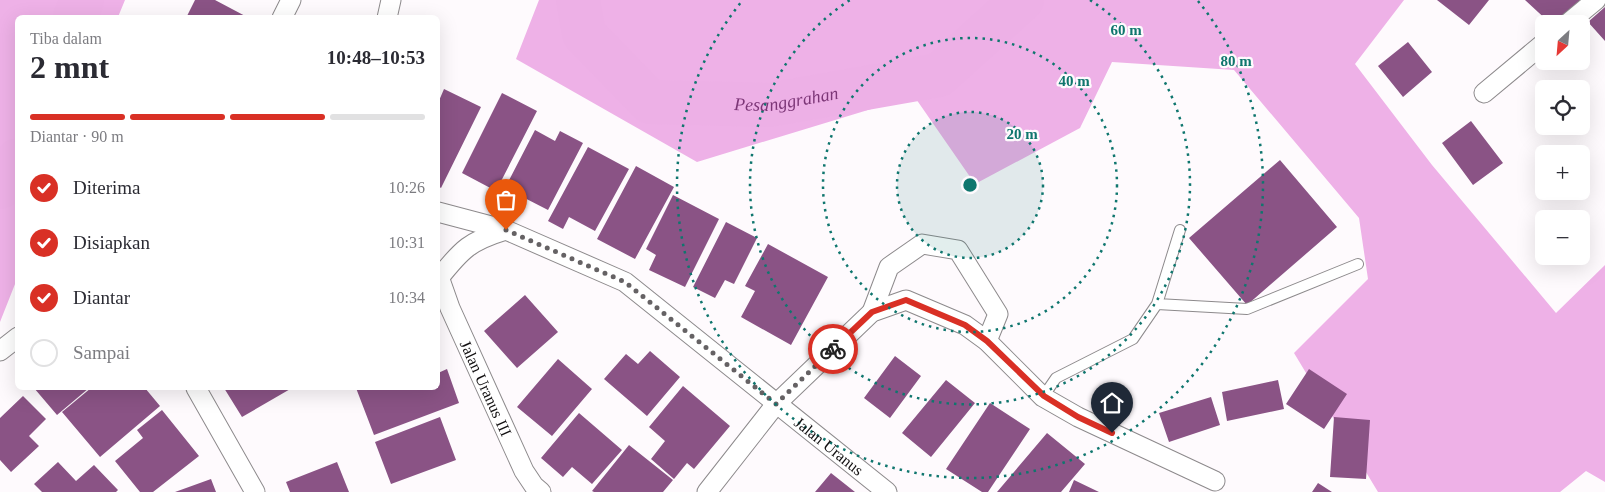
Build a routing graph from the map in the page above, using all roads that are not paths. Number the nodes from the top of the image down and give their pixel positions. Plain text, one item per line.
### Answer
1 (291, 0) edge
2 (391, 0) edge
3 (1596, 0) edge
4 (284, 15) edge
5 (388, 15) edge
6 (1578, 15) edge
7 (1535, 50) edge
8 (1484, 93) dead end
9 (440, 213) edge
10 (506, 230) junction
11 (1180, 230) dead end
12 (1358, 264) dead end
13 (440, 274) edge
14 (440, 281) edge
15 (1156, 304) junction
16 (872, 312) junction
17 (15, 339) edge
18 (987, 341) junction
19 (0, 351) edge
20 (197, 390) edge
21 (1044, 396) junction
22 (776, 404) junction
23 (1215, 481) dead end
24 (255, 492) edge
25 (541, 492) edge
26 (707, 492) edge
27 (887, 492) edge

1 - 4 street
2 - 5 street
3 - 6 street
7 - 8 street
9 - 10 street, Jalan Uranus
10 - 13 street, Jalan Uranus III
10 - 22 street, Jalan Uranus
11 - 15 lane
12 - 15 lane
14 - 25 street, Jalan Uranus III
15 - 21 lane
16 - 18 street
16 - 18 street
16 - 22 street
17 - 19 street
18 - 21 street
20 - 24 street
21 - 23 street
22 - 26 street
22 - 27 street, Jalan Uranus

